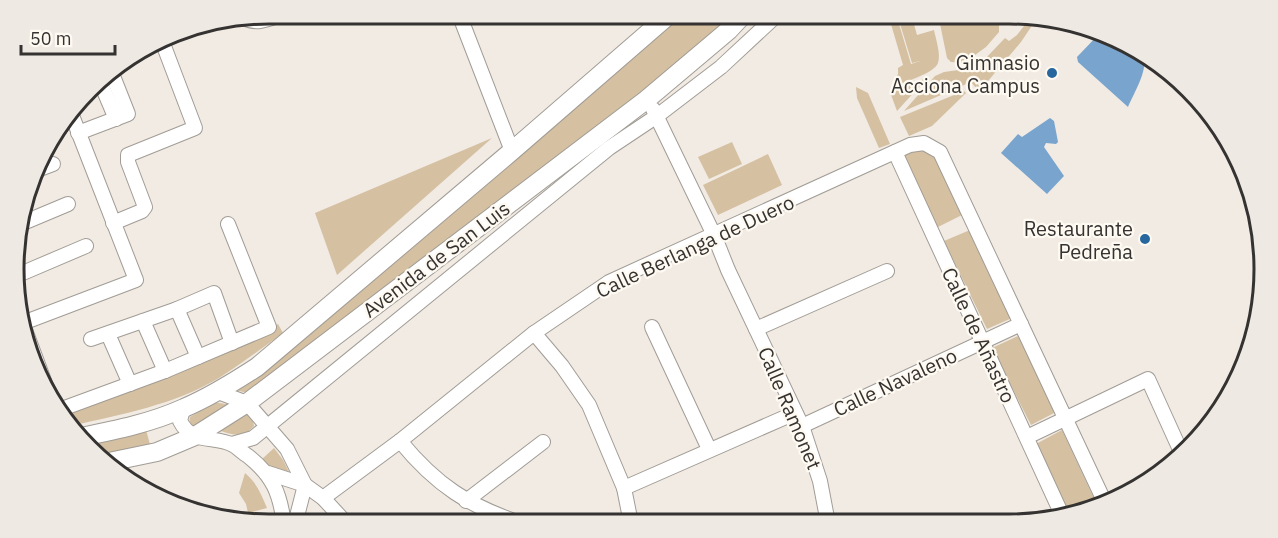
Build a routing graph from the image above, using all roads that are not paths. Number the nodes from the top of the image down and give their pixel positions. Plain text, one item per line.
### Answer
1 (463, 24) edge
2 (658, 24) edge
3 (735, 24) edge
4 (767, 24) edge
5 (164, 48) edge
6 (114, 79) edge
7 (103, 89) edge
8 (646, 100) junction
9 (657, 116) junction
10 (116, 119) junction
11 (74, 121) edge
12 (78, 133) junction
13 (512, 151) junction
14 (896, 152) junction
15 (53, 164) dead end
16 (47, 166) edge
17 (68, 204) dead end
18 (29, 220) edge
19 (113, 223) junction
20 (228, 224) dead end
21 (714, 235) junction
22 (86, 246) dead end
23 (886, 271) dead end
24 (24, 272) edge
25 (177, 309) junction
26 (29, 316) edge
27 (143, 321) junction
28 (1021, 324) junction
29 (652, 327) dead end
30 (756, 329) junction
31 (534, 333) junction
32 (108, 334) junction
33 (91, 339) dead end
34 (982, 342) junction
35 (232, 343) junction
36 (198, 357) junction
37 (165, 371) junction
38 (130, 384) junction
39 (218, 392) junction
40 (246, 403) junction
41 (67, 407) edge
42 (183, 409) junction
43 (795, 413) junction
44 (1065, 418) junction
45 (267, 426) junction
46 (802, 426) junction
47 (90, 436) edge
48 (195, 436) junction
49 (1026, 438) junction
50 (400, 441) junction
51 (543, 442) dead end
52 (232, 444) junction
53 (1178, 446) edge
54 (709, 449) junction
55 (117, 460) edge
56 (268, 473) junction
57 (305, 485) junction
58 (624, 488) junction
59 (1102, 496) edge
60 (324, 498) junction
61 (466, 501) junction
62 (1059, 509) edge
63 (283, 514) edge
64 (298, 514) edge
65 (338, 514) edge
66 (498, 514) edge
67 (630, 514) edge
68 (826, 514) edge

1 - 13 street
2 - 13 street, Avenida de San Luis
3 - 8 street, Avenida de San Luis
4 - 9 street, Avenida de San Luis
5 - 19 street
6 - 10 street
7 - 10 street
8 - 9 street, Calle Ramonet
8 - 40 street, Avenida de San Luis
9 - 21 street, Calle Ramonet
9 - 45 street, Avenida de San Luis
10 - 12 street
11 - 12 street
12 - 19 street
13 - 39 street, Avenida de San Luis
14 - 21 street, Calle Berlanga de Duero
14 - 28 street, Calle Berlanga de Duero
14 - 34 street, Calle de Añastro
15 - 16 street
17 - 18 street
19 - 26 street
20 - 35 street
21 - 30 street, Calle Ramonet
21 - 31 street, Calle Berlanga de Duero
22 - 24 street
23 - 30 street, Calle Ramonet
25 - 27 street
25 - 35 street
25 - 36 street
27 - 32 street
27 - 37 street
28 - 34 street, Calle Navaleno
28 - 44 street
29 - 54 street
30 - 43 street, Calle Ramonet
31 - 50 street, Calle Berlanga de Duero
31 - 58 street
32 - 33 street
32 - 38 street
34 - 46 street, Calle Navaleno
34 - 49 street, Calle de Añastro
35 - 36 street
36 - 37 street
37 - 38 street
38 - 41 street
39 - 40 street
39 - 42 street, Avenida de San Luis
40 - 45 street
40 - 48 street, Avenida de San Luis
42 - 47 street, Avenida de San Luis
42 - 48 street
43 - 46 street, Calle Ramonet
43 - 54 street
44 - 49 street
44 - 53 street
44 - 59 street
45 - 52 street, Avenida de San Luis
45 - 57 street
46 - 68 street, Calle Ramonet
48 - 52 street
48 - 55 street, Avenida de San Luis
49 - 62 street, Calle de Añastro
50 - 60 street, Calle Berlanga de Duero
50 - 61 street
51 - 61 street
52 - 56 street
54 - 58 street
56 - 57 street
56 - 63 street
57 - 60 street
57 - 64 street
58 - 67 street
60 - 65 street
61 - 66 street

